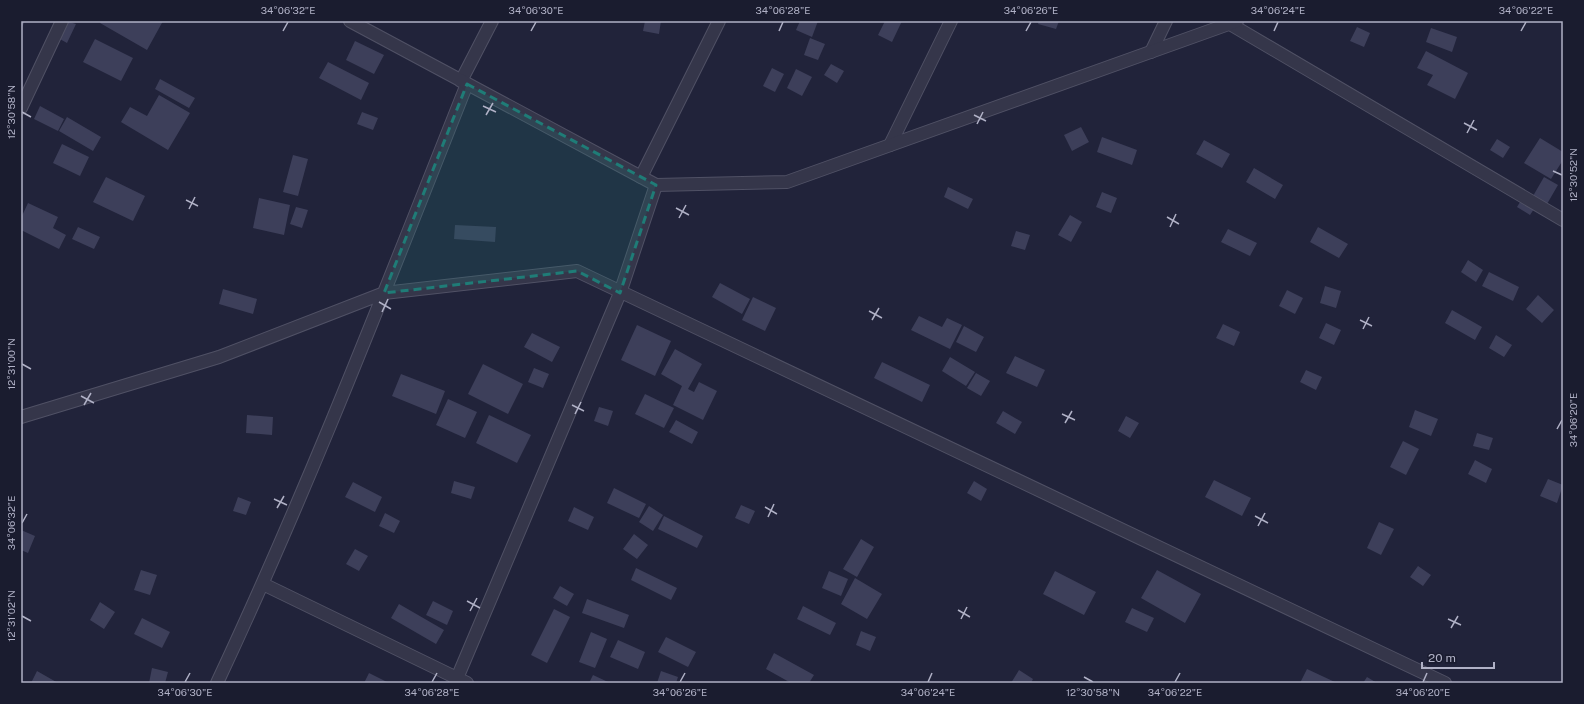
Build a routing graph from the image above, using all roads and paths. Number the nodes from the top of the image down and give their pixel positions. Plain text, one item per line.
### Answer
1 (62, 21) edge
2 (350, 21) edge
3 (492, 21) edge
4 (719, 21) edge
5 (951, 21) edge
6 (1166, 21) edge
7 (1231, 22) edge
8 (1150, 52) junction
9 (464, 82) junction
10 (21, 108) edge
11 (890, 145) junction
12 (641, 177) junction
13 (656, 185) junction
14 (1563, 220) edge
15 (384, 293) junction
16 (620, 293) junction
17 (21, 417) edge
18 (263, 584) junction
19 (460, 682) edge
20 (217, 683) edge
21 (1445, 683) edge

1 - 10 street
2 - 9 street
3 - 9 street
4 - 12 street
5 - 11 street
6 - 8 street
7 - 8 street
7 - 14 street
8 - 11 street
9 - 12 street
9 - 15 street
11 - 13 street
12 - 13 street
13 - 16 street
15 - 16 street
15 - 17 street
15 - 18 street
16 - 19 street
16 - 21 street
18 - 19 street
18 - 20 street

